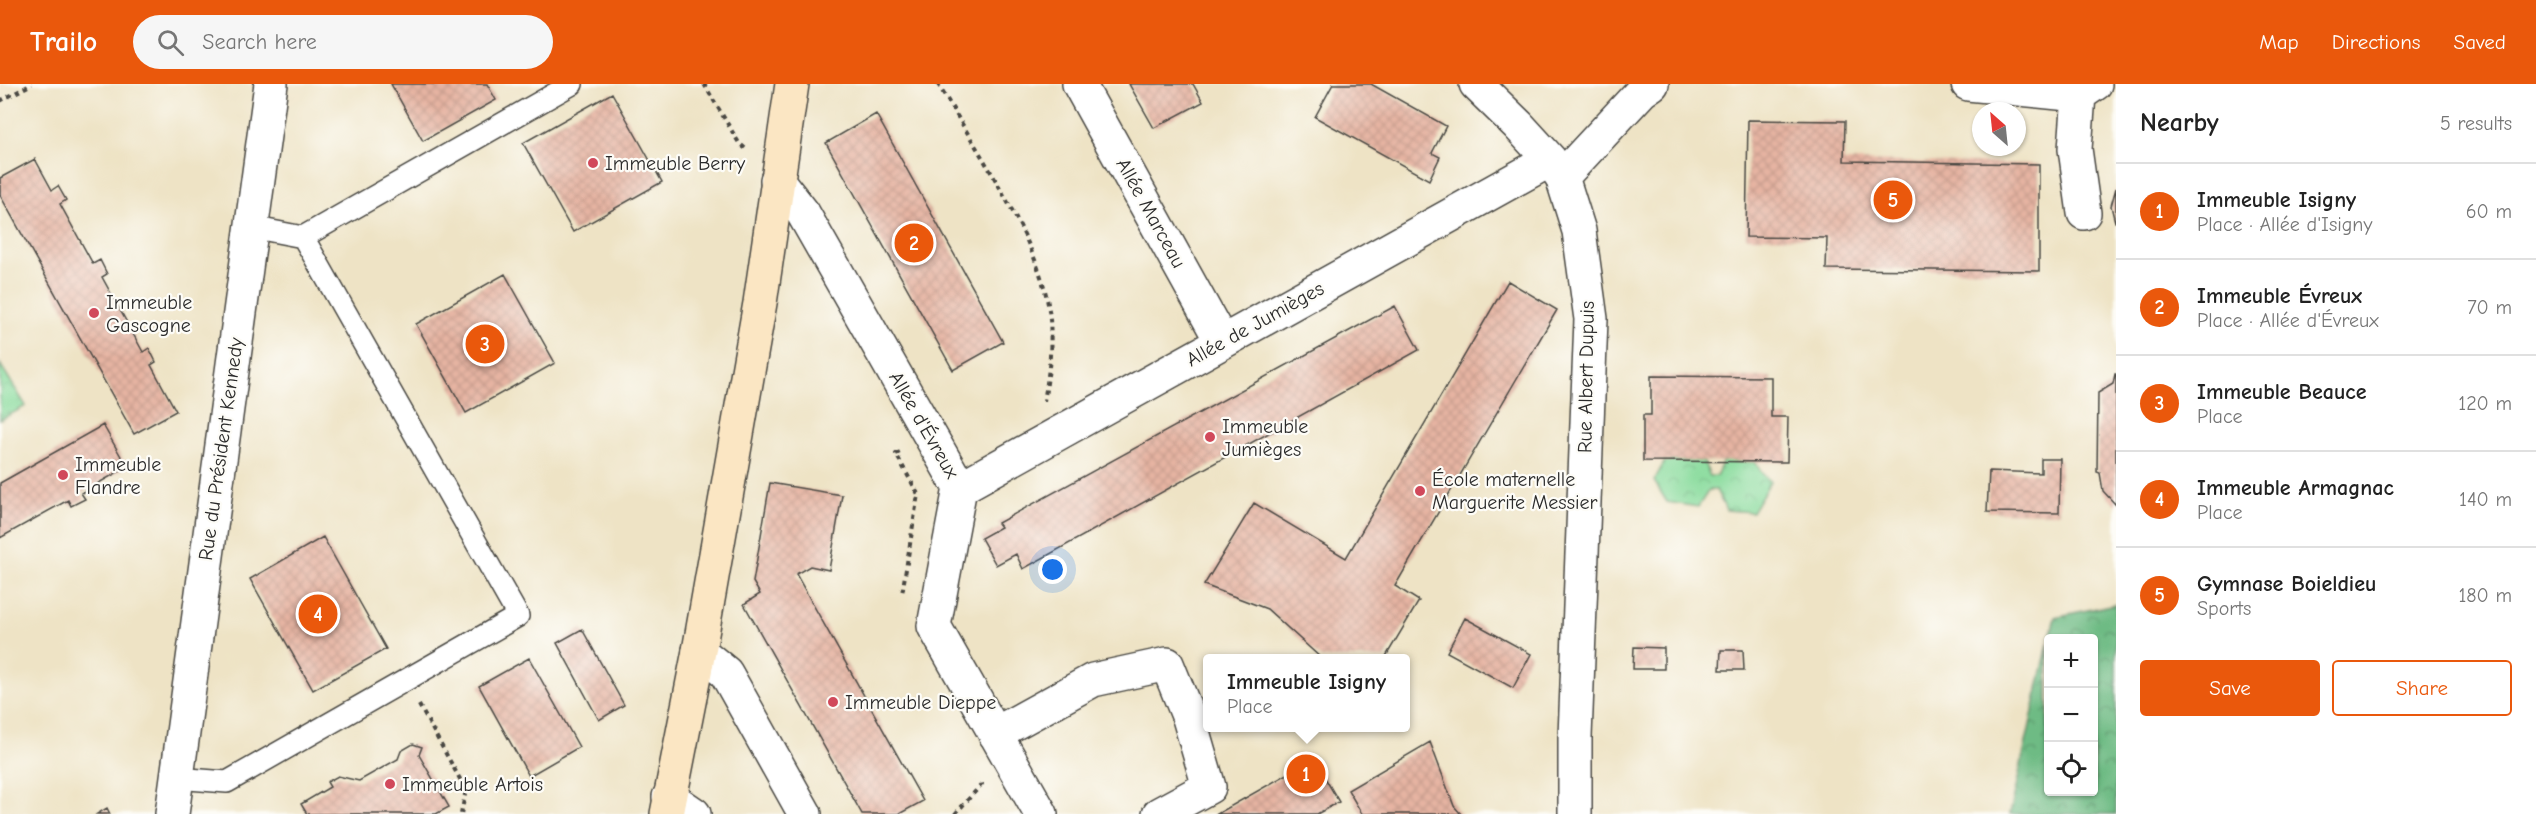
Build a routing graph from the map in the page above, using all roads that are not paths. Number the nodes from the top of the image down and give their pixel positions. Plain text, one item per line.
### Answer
1 (271, 84) edge
2 (572, 84) edge
3 (792, 84) edge
4 (1079, 84) edge
5 (1476, 84) edge
6 (1652, 84) edge
7 (1968, 84) edge
8 (2087, 90) edge
9 (545, 91) edge
10 (1556, 169) junction
11 (777, 180) junction
12 (2084, 213) dead end
13 (251, 227) junction
14 (303, 237) junction
15 (1222, 342) junction
16 (960, 488) junction
17 (699, 651) junction
18 (995, 735) junction
19 (176, 778) junction
20 (677, 808) edge
21 (172, 814) edge
22 (805, 814) edge
23 (1041, 814) edge
24 (1159, 814) edge
25 (1575, 814) edge

1 - 13 street, Rue du Président Kennedy
2 - 9 lane
3 - 11 street
4 - 15 street, Allée Marceau
5 - 10 street, Rue Albert Dupuis
6 - 10 street, Allée de Jumièges
7 - 8 street
8 - 12 street
9 - 14 lane
10 - 15 street, Allée de Jumièges
10 - 25 street, Rue Albert Dupuis
11 - 16 street, Allée d'Évreux
11 - 17 street
13 - 14 lane
13 - 19 street, Rue du Président Kennedy
14 - 19 lane
15 - 16 street, Allée de Jumièges
16 - 18 street, Allée d'Évreux
17 - 20 street
17 - 22 street
18 - 23 street, Allée d'Évreux
18 - 24 street
19 - 21 street, Rue du Président Kennedy

